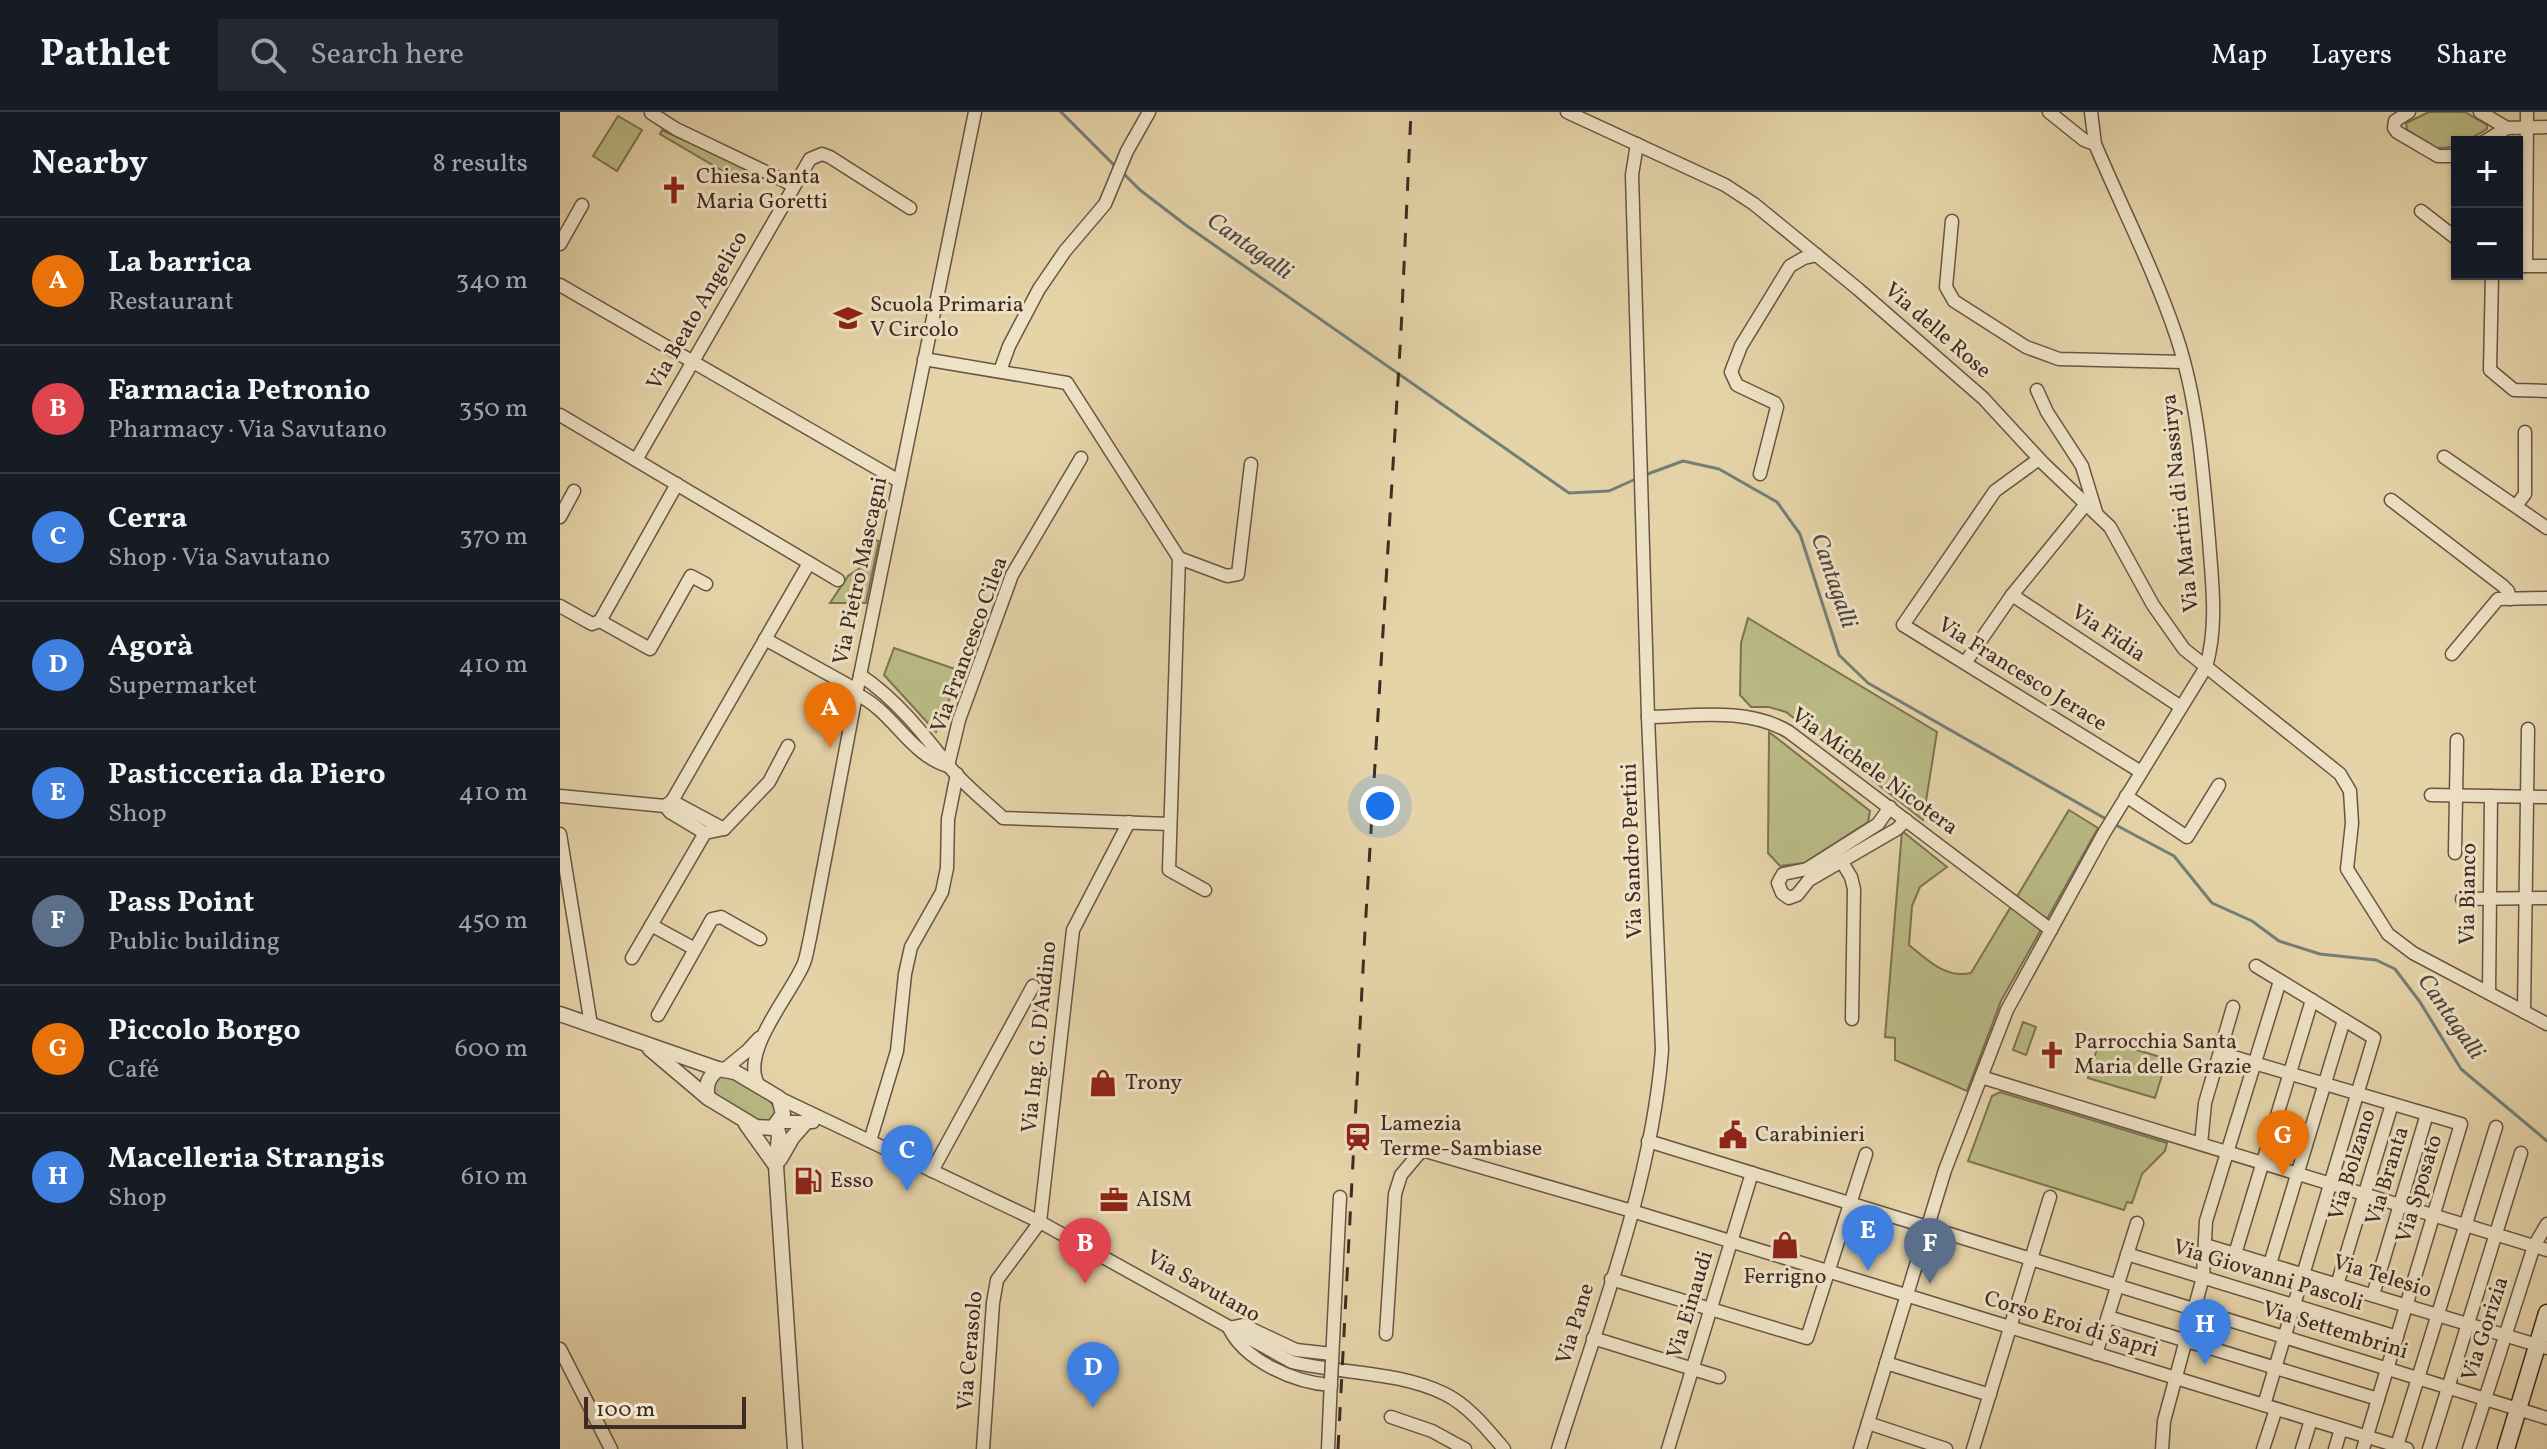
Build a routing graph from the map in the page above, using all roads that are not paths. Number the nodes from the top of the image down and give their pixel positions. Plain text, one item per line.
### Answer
1 (975, 112) edge
2 (1149, 112) edge
3 (1567, 112) edge
4 (2049, 112) edge
5 (2091, 112) edge
6 (2409, 112) edge
7 (2480, 112) edge
8 (2527, 112) edge
9 (651, 113) edge
10 (2547, 127) edge
11 (2507, 128) junction
12 (2527, 128) junction
13 (2494, 136) edge
14 (1637, 144) junction
15 (2095, 144) junction
16 (2451, 156) edge
17 (793, 185) junction
18 (582, 205) dead end
19 (910, 208) dead end
20 (2421, 211) dead end
21 (1952, 221) dead end
22 (2451, 234) edge
23 (2523, 238) edge
24 (560, 244) edge
25 (1817, 255) junction
26 (2523, 266) edge
27 (2547, 266) edge
28 (2492, 280) edge
29 (560, 285) edge
30 (924, 359) junction
31 (693, 361) junction
32 (2183, 362) junction
33 (1000, 371) junction
34 (2037, 390) dead end
35 (2547, 391) edge
36 (560, 415) edge
37 (2525, 432) dead end
38 (2444, 457) dead end
39 (1081, 458) dead end
40 (2039, 459) junction
41 (636, 460) junction
42 (1251, 464) dead end
43 (1760, 474) dead end
44 (899, 481) junction
45 (677, 484) junction
46 (574, 491) dead end
47 (2391, 500) dead end
48 (2086, 504) junction
49 (2516, 506) junction
50 (2097, 515) junction
51 (560, 517) edge
52 (2547, 528) edge
53 (1179, 558) junction
54 (809, 563) junction
55 (838, 580) dead end
56 (706, 584) dead end
57 (2012, 595) junction
58 (2547, 598) edge
59 (2510, 599) junction
60 (560, 606) edge
61 (600, 621) junction
62 (765, 639) junction
63 (2452, 654) dead end
64 (1965, 663) junction
65 (2206, 667) junction
66 (860, 675) junction
67 (856, 692) junction
68 (2181, 707) junction
69 (1648, 717) junction
70 (2528, 729) dead end
71 (2457, 740) dead end
72 (788, 746) dead end
73 (953, 770) junction
74 (2141, 772) junction
75 (2219, 785) dead end
76 (2431, 795) dead end
77 (560, 796) edge
78 (2456, 796) junction
79 (2491, 796) junction
80 (2527, 797) junction
81 (2547, 797) edge
82 (2123, 801) junction
83 (669, 803) junction
84 (1890, 807) junction
85 (1906, 820) junction
86 (1129, 822) junction
87 (1170, 824) junction
88 (724, 829) junction
89 (705, 833) junction
90 (560, 834) edge
91 (2455, 853) dead end
92 (1842, 862) junction
93 (1205, 890) dead end
94 (2525, 898) junction
95 (2547, 898) edge
96 (2462, 899) dead end
97 (2489, 899) junction
98 (565, 902) edge
99 (651, 925) junction
100 (2051, 930) junction
101 (760, 939) dead end
102 (695, 949) junction
103 (632, 958) dead end
104 (2256, 966) dead end
105 (2280, 981) junction
106 (1033, 986) dead end
107 (2489, 993) junction
108 (2312, 1000) junction
109 (2233, 1007) dead end
110 (2524, 1012) junction
111 (560, 1014) edge
112 (658, 1015) dead end
113 (1852, 1019) dead end
114 (2344, 1020) junction
115 (2547, 1024) edge
116 (591, 1025) junction
117 (766, 1030) junction
118 (644, 1043) junction
119 (2220, 1053) junction
120 (2255, 1063) junction
121 (722, 1069) junction
122 (2290, 1073) junction
123 (1981, 1077) junction
124 (758, 1084) junction
125 (2324, 1084) junction
126 (2357, 1093) junction
127 (708, 1098) junction
128 (779, 1098) junction
129 (2392, 1104) junction
130 (2427, 1114) junction
131 (746, 1122) junction
132 (806, 1122) junction
133 (777, 1123) junction
134 (836, 1124) junction
135 (2496, 1127) dead end
136 (870, 1141) junction
137 (1648, 1141) junction
138 (2201, 1144) junction
139 (2227, 1152) junction
140 (2521, 1153) dead end
141 (1866, 1154) dead end
142 (2263, 1163) junction
143 (776, 1166) junction
144 (932, 1171) junction
145 (1752, 1173) junction
146 (2297, 1174) junction
147 (2330, 1184) junction
148 (2365, 1194) junction
149 (1340, 1197) dead end
150 (2050, 1197) dead end
151 (1850, 1203) junction
152 (2400, 1205) junction
153 (1632, 1211) junction
154 (2433, 1215) junction
155 (1040, 1222) junction
156 (2137, 1223) dead end
157 (2547, 1224) edge
158 (2466, 1225) junction
159 (1927, 1227) junction
160 (2496, 1234) junction
161 (1731, 1241) junction
162 (2205, 1245) junction
163 (2540, 1248) edge
164 (2127, 1254) junction
165 (2235, 1254) junction
166 (2031, 1259) junction
167 (2270, 1264) junction
168 (1828, 1271) junction
169 (2303, 1274) junction
170 (2203, 1277) junction
171 (1611, 1279) junction
172 (2117, 1285) junction
173 (2337, 1285) junction
174 (1906, 1295) junction
175 (2373, 1295) junction
176 (2294, 1305) junction
177 (2406, 1305) junction
178 (1710, 1309) junction
179 (2194, 1309) junction
180 (2547, 1313) edge
181 (2438, 1315) junction
182 (2108, 1317) junction
183 (2468, 1324) junction
184 (2010, 1327) junction
185 (1229, 1328) junction
186 (1386, 1334) dead end
187 (2505, 1336) junction
188 (2284, 1337) junction
189 (2397, 1337) junction
190 (1593, 1338) junction
191 (2185, 1340) junction
192 (2542, 1347) edge
193 (560, 1349) edge
194 (2096, 1354) junction
195 (1332, 1357) junction
196 (1886, 1363) junction
197 (2275, 1367) junction
198 (2387, 1368) junction
199 (1692, 1369) junction
200 (1719, 1377) dead end
201 (2175, 1378) junction
202 (2418, 1378) junction
203 (1331, 1382) junction
204 (2448, 1387) junction
205 (1990, 1395) junction
206 (2485, 1398) junction
207 (2378, 1399) junction
208 (2270, 1407) junction
209 (2518, 1409) junction
210 (1391, 1417) dead end
211 (2547, 1418) edge
212 (2311, 1420) junction
213 (1868, 1423) junction
214 (2341, 1429) junction
215 (2364, 1443) edge
216 (1976, 1448) edge
217 (2400, 1448) edge
218 (611, 1449) edge
219 (795, 1449) edge
220 (983, 1449) edge
221 (1328, 1449) edge
222 (1465, 1449) edge
223 (1504, 1449) edge
224 (1558, 1449) edge
225 (1668, 1449) edge
226 (1860, 1449) edge
227 (1946, 1449) edge
228 (2162, 1449) edge
229 (2263, 1449) edge
230 (2302, 1449) edge
231 (2335, 1449) edge
232 (2429, 1449) edge
233 (2469, 1449) edge
234 (2506, 1449) edge

1 - 30 street, Via Pietro Mascagni
2 - 33 street
3 - 14 street, Via delle Rose
4 - 15 street
5 - 15 street, Via Martiri di Nassirya
6 - 16 street
7 - 11 street
8 - 12 street
9 - 17 street
10 - 12 street
11 - 12 street
11 - 13 street
12 - 23 street
14 - 25 street, Via delle Rose
14 - 69 street, Via Sandro Pertini
15 - 32 street, Via Martiri di Nassirya
17 - 19 street, Via Beato Angelico
17 - 31 street, Via Beato Angelico
18 - 24 street
20 - 22 street
21 - 32 street
25 - 40 street, Via delle Rose
25 - 43 street
26 - 27 street
28 - 35 street
29 - 31 street
30 - 33 street
30 - 44 street, Via Pietro Mascagni
31 - 41 street, Via Beato Angelico
31 - 44 street
32 - 65 street, Via Martiri di Nassirya
33 - 53 street
34 - 50 street
36 - 41 street
37 - 49 street
38 - 49 street
39 - 73 street, Via Francesco Cilea
40 - 48 street, Via delle Rose
40 - 64 street, Via Francesco Jerace
41 - 45 street
42 - 53 street
44 - 66 street, Via Pietro Mascagni
45 - 54 street
45 - 61 street
46 - 51 street
47 - 59 street
48 - 50 street, Via delle Rose
48 - 57 street
49 - 52 street
50 - 65 street, Via delle Rose
53 - 87 street
54 - 55 street
54 - 62 street
56 - 61 street
57 - 64 street
57 - 68 street, Via Fidia
58 - 59 street
59 - 63 street
60 - 61 street
62 - 67 street
62 - 83 street
64 - 74 street, Via Francesco Jerace
65 - 68 street
65 - 107 street, Via delle Rose
66 - 67 street, Via Pietro Mascagni
66 - 73 street
67 - 73 street
67 - 117 street, Via Pietro Mascagni
68 - 74 street
69 - 84 street, Via Michele Nicotera
69 - 137 street, Via Sandro Pertini
70 - 80 street
71 - 78 street
72 - 88 street
73 - 86 street
73 - 136 street, Via Francesco Cilea
74 - 82 street
75 - 82 street
76 - 78 street
77 - 83 street
78 - 79 street
78 - 91 street
79 - 80 street
79 - 97 street, Via Bianco
80 - 81 street
80 - 94 street
82 - 100 street
83 - 88 street
83 - 89 street
84 - 85 street, Via Michele Nicotera
84 - 92 street
85 - 92 street
85 - 100 street, Via Michele Nicotera
86 - 87 street
86 - 155 street, Via Ing. G. D'Audino
87 - 93 street
88 - 89 street
89 - 99 street
90 - 98 street
92 - 113 street
94 - 95 street
94 - 97 street
94 - 110 street
96 - 97 street
97 - 107 street, Via Bianco
98 - 116 street
99 - 102 street
99 - 103 street
100 - 123 street
101 - 102 street
102 - 112 street
104 - 105 street
105 - 108 street
105 - 120 street
106 - 144 street
107 - 110 street, Via delle Rose
108 - 114 street
108 - 122 street
109 - 119 street
110 - 115 street, Via delle Rose
111 - 116 street
114 - 125 street
114 - 126 street
116 - 118 street
117 - 121 street
117 - 124 street
118 - 121 street
118 - 127 street
119 - 120 street
119 - 138 street
120 - 122 street
120 - 139 street
121 - 124 street
121 - 127 street
122 - 125 street
122 - 142 street
123 - 138 street
123 - 159 street
124 - 128 street
125 - 126 street
125 - 146 street
126 - 129 street
126 - 147 street
127 - 131 street
128 - 133 street
128 - 134 street, Via Savutano
129 - 130 street
129 - 148 street, Via Bolzano
130 - 152 street, Via Branta
130 - 154 street, Via Sposato
131 - 133 street
131 - 143 street
132 - 133 street
132 - 134 street
132 - 143 street
133 - 143 street
134 - 136 street, Via Savutano
135 - 158 street
136 - 144 street, Via Savutano
137 - 145 street, Via Settembrini
137 - 153 street, Via Sandro Pertini
138 - 139 street
139 - 142 street
139 - 162 street
140 - 160 street
141 - 151 street
142 - 146 street
142 - 165 street
143 - 219 street
144 - 155 street, Via Savutano
145 - 151 street, Via Settembrini
145 - 161 street, Via Einaudi
146 - 147 street
146 - 167 street
147 - 148 street
147 - 169 street
148 - 152 street
148 - 173 street, Via Bolzano
149 - 195 street
150 - 166 street
151 - 159 street, Via Settembrini
151 - 168 street
152 - 154 street
152 - 175 street, Via Branta
153 - 161 street, Corso Eroi di Sapri
153 - 171 street, Via Pane
153 - 186 street, Corso Eroi di Sapri
154 - 158 street
154 - 177 street, Via Sposato
155 - 185 street, Via Savutano
155 - 220 street, Via Cerasolo
156 - 164 street
157 - 163 street, Via Gorizia
158 - 160 street
158 - 181 street
159 - 166 street, Via Settembrini
159 - 174 street
160 - 163 street
160 - 183 street
161 - 168 street, Corso Eroi di Sapri
161 - 178 street, Via Einaudi
162 - 165 street, Via Telesio
162 - 170 street
163 - 187 street, Via Gorizia
164 - 170 street, Via Giovanni Pascoli
164 - 172 street
165 - 167 street, Via Telesio
166 - 172 street, Via Settembrini
166 - 184 street
167 - 169 street, Via Telesio
168 - 174 street, Corso Eroi di Sapri
168 - 178 street
169 - 173 street, Via Telesio
169 - 176 street
170 - 176 street, Via Giovanni Pascoli
170 - 179 street
171 - 178 street
171 - 190 street, Via Pane
172 - 179 street, Via Settembrini
172 - 182 street
173 - 175 street, Via Telesio
174 - 184 street, Corso Eroi di Sapri
174 - 196 street
175 - 177 street, Via Telesio
176 - 188 street
176 - 189 street, Via Giovanni Pascoli
177 - 181 street, Via Telesio
177 - 189 street, Via Sposato
178 - 199 street, Via Einaudi
179 - 188 street, Via Settembrini
179 - 191 street
180 - 192 main road
181 - 183 street, Via Telesio
181 - 202 street
182 - 191 street
182 - 194 street
183 - 187 street, Via Telesio
183 - 204 street
184 - 194 street, Corso Eroi di Sapri
184 - 205 street
185 - 195 street
185 - 203 street
185 - 223 street, Via Savutano
187 - 192 street, Via Telesio
187 - 206 street, Via Gorizia
188 - 197 street
188 - 198 street, Via Settembrini
189 - 198 street, Via Sposato
190 - 199 street
190 - 224 street, Via Pane
191 - 197 street
191 - 201 street
192 - 209 main road
193 - 218 street
194 - 201 street, Corso Eroi di Sapri
195 - 203 street, bridge
196 - 205 street
196 - 213 street
197 - 207 street
197 - 208 street
198 - 202 street, Via Settembrini
198 - 207 street, Via Sposato
199 - 200 street
199 - 225 street, Via Einaudi
201 - 208 street, Corso Eroi di Sapri
201 - 228 street
202 - 204 street, Via Settembrini
202 - 217 street
203 - 221 street
204 - 206 street, Via Settembrini
204 - 232 street
205 - 216 street
206 - 209 street, Via Settembrini
206 - 233 street, Via Gorizia
207 - 215 street, Via Sposato
208 - 212 street, Corso Eroi di Sapri
208 - 229 street
209 - 211 street, Via Settembrini
209 - 234 main road
210 - 222 street
212 - 214 street, Corso Eroi di Sapri
212 - 230 street
213 - 226 street
213 - 227 street
214 - 215 street, Corso Eroi di Sapri
214 - 231 street
215 - 217 street, Corso Eroi di Sapri

